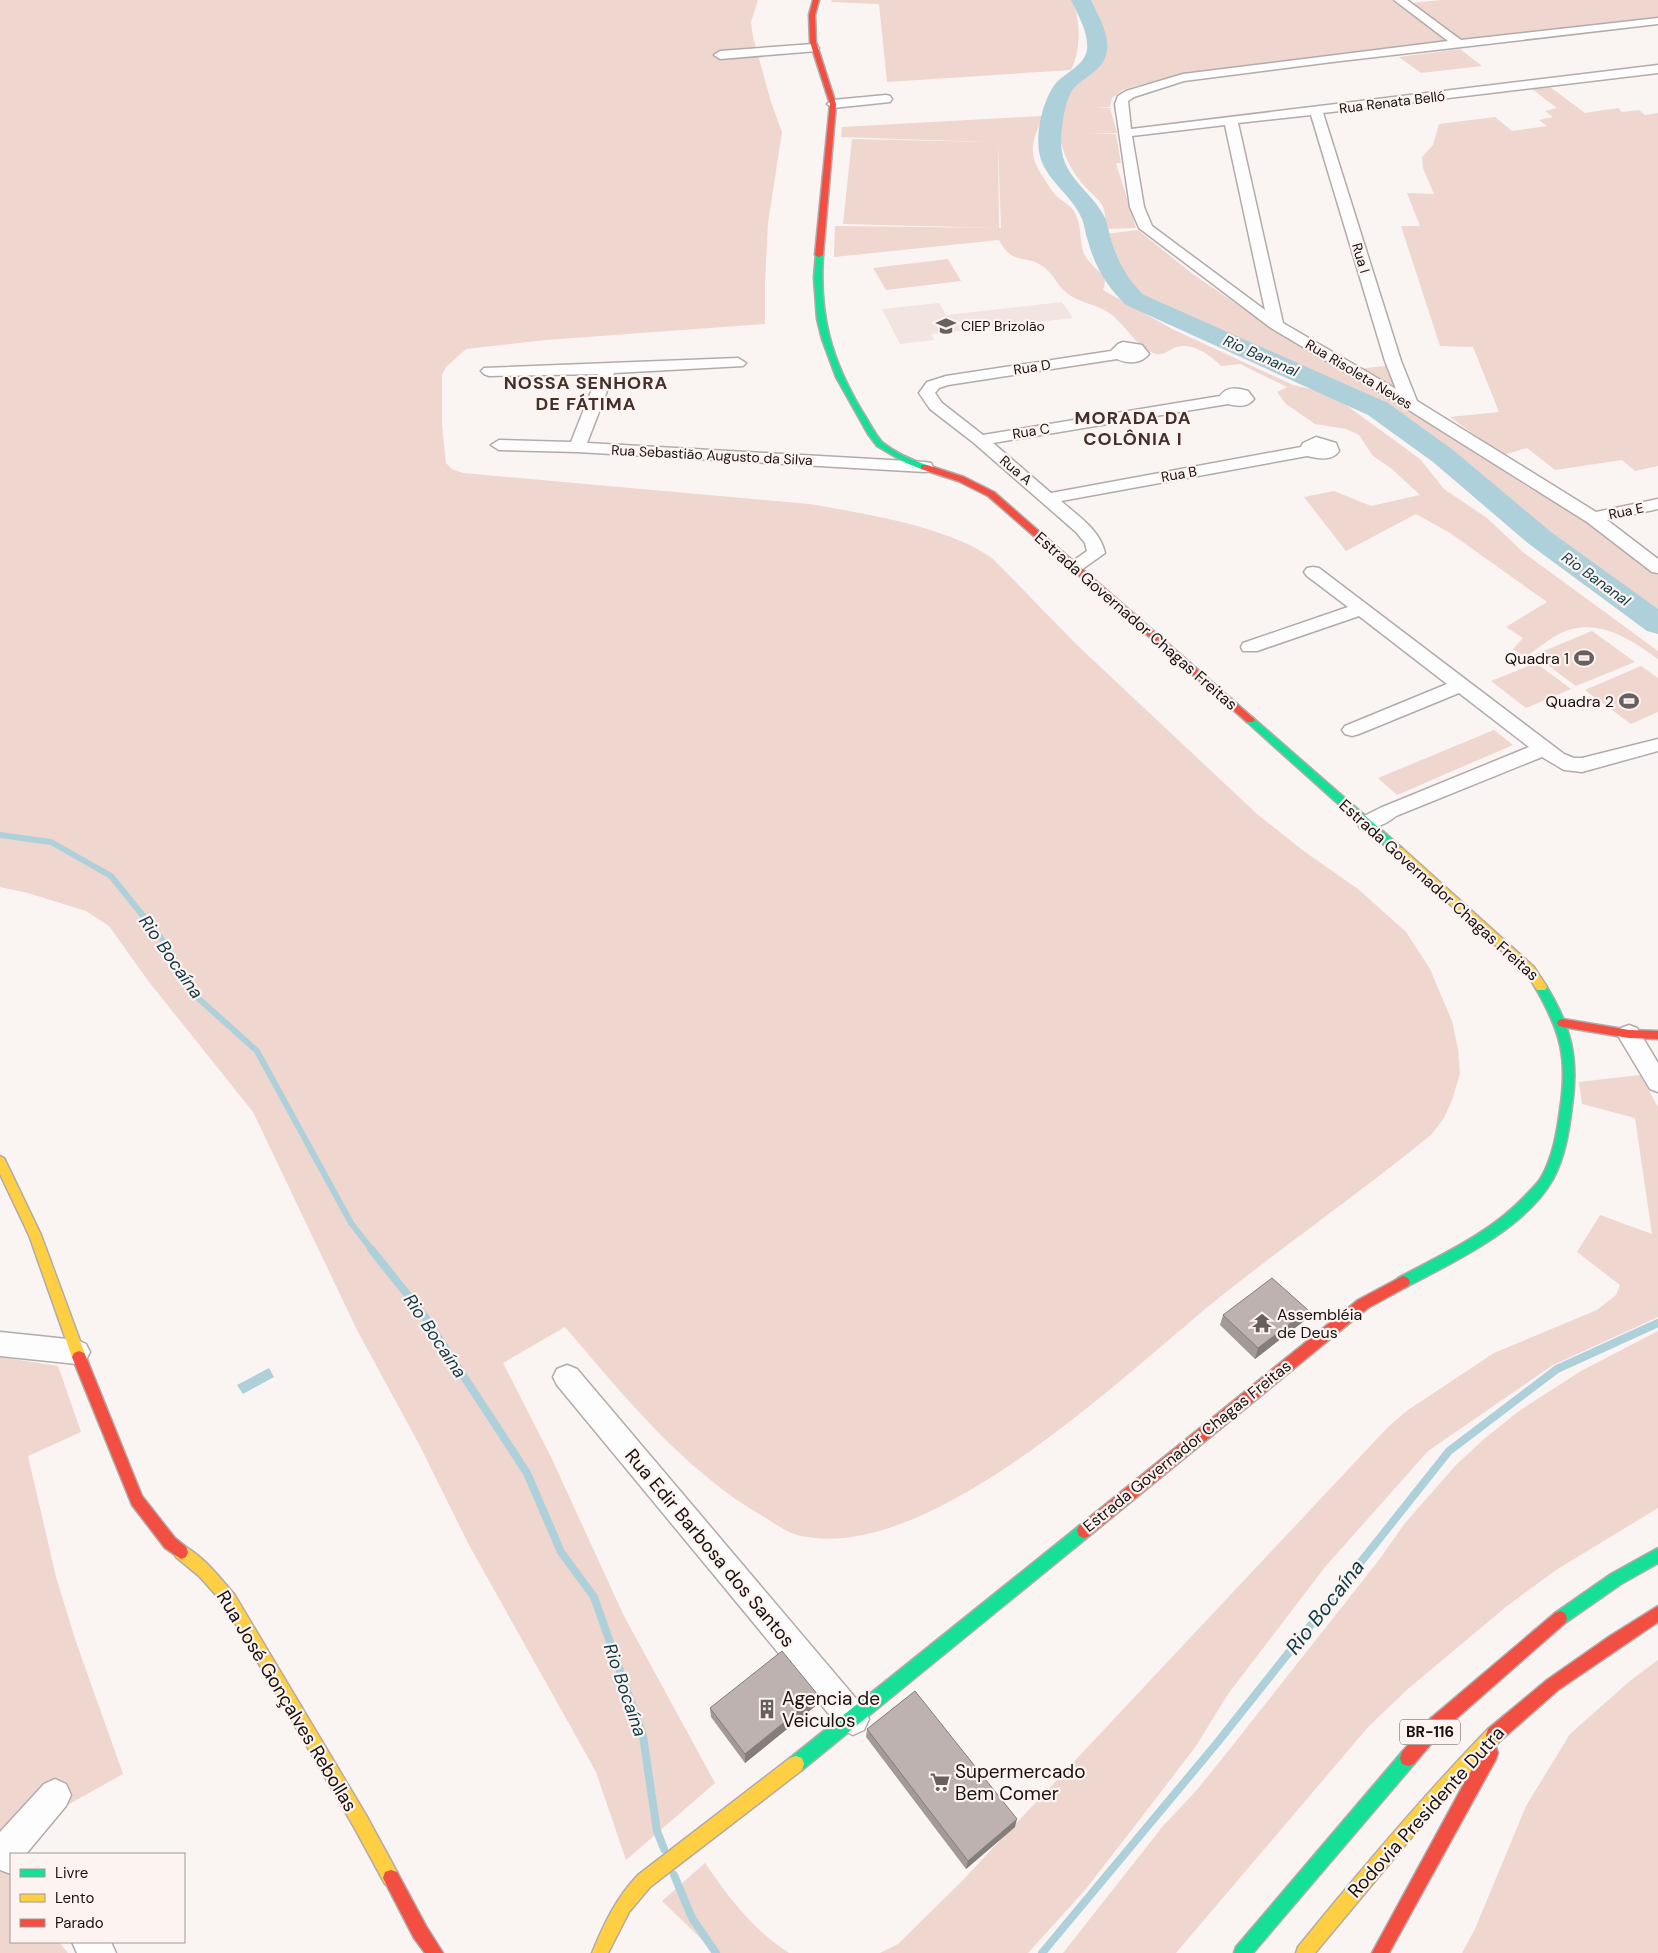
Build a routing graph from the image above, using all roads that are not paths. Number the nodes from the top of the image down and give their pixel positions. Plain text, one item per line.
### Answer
1 (816, 0) edge
2 (1402, 1) edge
3 (1419, 1) edge
4 (1658, 21) edge
5 (1459, 44) junction
6 (813, 48) junction
7 (720, 55) dead end
8 (1658, 69) edge
9 (886, 99) dead end
10 (833, 104) junction
11 (1316, 111) junction
12 (1231, 122) junction
13 (1126, 133) junction
14 (1276, 325) junction
15 (1119, 354) dead end
16 (738, 363) dead end
17 (608, 370) junction
18 (489, 371) dead end
19 (946, 381) joint
20 (1229, 398) dead end
21 (1410, 404) junction
22 (980, 440) junction
23 (499, 445) dead end
24 (577, 447) junction
25 (1310, 450) dead end
26 (925, 467) junction
27 (1049, 498) junction
28 (1658, 504) edge
29 (1593, 518) junction
30 (1074, 566) junction
31 (1658, 568) edge
32 (1313, 572) dead end
33 (1361, 609) junction
34 (1250, 647) dead end
35 (1460, 686) junction
36 (1352, 730) dead end
37 (1658, 745) edge
38 (1542, 750) junction
39 (1367, 823) junction
40 (1563, 1023) junction
41 (1629, 1034) junction
42 (1658, 1035) edge
43 (1658, 1083) edge
44 (0, 1161) edge
45 (0, 1344) edge
46 (78, 1352) junction
47 (567, 1377) dead end
48 (1658, 1555) edge
49 (1658, 1613) edge
50 (853, 1719) junction
51 (1508, 1721) junction
52 (55, 1795) dead end
53 (8, 1854) edge
54 (90, 1943) edge
55 (99, 1953) edge
56 (434, 1953) edge
57 (600, 1953) edge
58 (1242, 1953) edge
59 (1304, 1953) edge
60 (1380, 1953) edge

1 - 6 main road, Estrada Governador Chagas Freitas
2 - 3 street
2 - 5 street
4 - 5 street
5 - 13 street, Rua Risoleta Neves
6 - 7 street
6 - 10 main road, Estrada Governador Chagas Freitas
8 - 11 street, Rua Renata Belló
9 - 10 street
10 - 26 main road, Estrada Governador Chagas Freitas
11 - 12 street, Rua Renata Belló
11 - 21 street, Rua I
12 - 13 street, Rua Renata Belló
12 - 14 street
13 - 14 street, Rua Risoleta Neves
14 - 21 street, Rua Risoleta Neves
15 - 19 street, Rua D
16 - 17 street
17 - 18 street
17 - 24 street
19 - 22 street, Rua A
20 - 22 street, Rua C
21 - 29 street, Rua Risoleta Neves
22 - 27 street, Rua A
23 - 24 street, Rua Sebastião Augusto da Silva
24 - 26 street, Rua Sebastião Augusto da Silva
25 - 27 street, Rua B
26 - 30 main road, Estrada Governador Chagas Freitas
27 - 30 street, Rua A
28 - 29 street, Rua E
29 - 31 street, Rua Risoleta Neves
30 - 39 main road, Estrada Governador Chagas Freitas
32 - 33 street
33 - 34 street
33 - 35 street
35 - 36 street
35 - 38 street
37 - 38 street
38 - 39 street
39 - 40 main road, Estrada Governador Chagas Freitas
40 - 41 main road
40 - 50 main road, Estrada Governador Chagas Freitas
41 - 42 main road
41 - 43 street
44 - 46 main road, Rua José Gonçalves Rebollas
45 - 46 street
46 - 56 main road, Rua José Gonçalves Rebollas
47 - 50 street, Rua Edir Barbosa dos Santos
48 - 58 main road, BR-116
49 - 51 main road, Rodovia Presidente Dutra / BR-116
50 - 57 main road, Estrada Governador Chagas Freitas
51 - 59 main road, Rodovia Presidente Dutra / BR-116
51 - 60 main road
52 - 53 street
54 - 55 street

